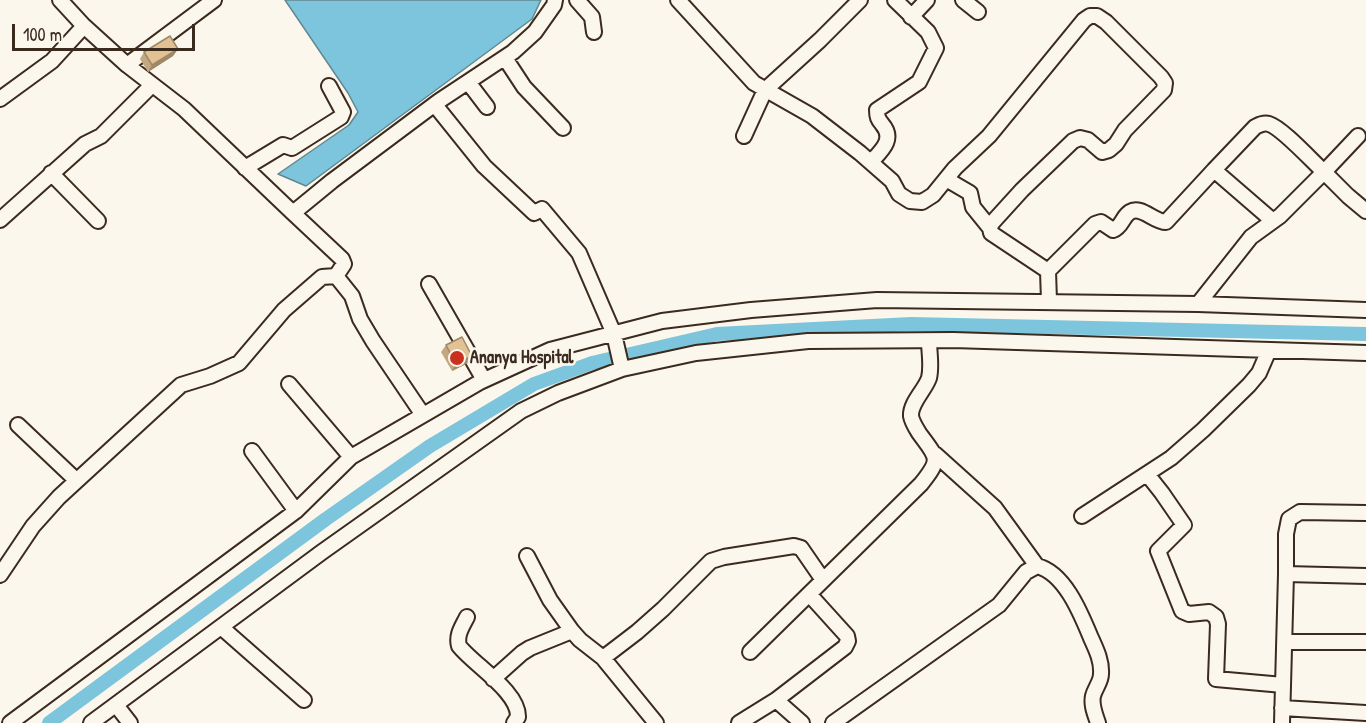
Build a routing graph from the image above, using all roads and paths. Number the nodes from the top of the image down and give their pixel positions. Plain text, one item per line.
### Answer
1 (214, 0) edge
2 (555, 0) edge
3 (577, 0) edge
4 (678, 0) edge
5 (860, 0) edge
6 (895, 0) edge
7 (927, 0) edge
8 (963, 0) edge
9 (69, 3) edge
10 (978, 12) dead end
11 (911, 17) junction
12 (84, 26) junction
13 (594, 32) dead end
14 (505, 58) junction
15 (127, 64) junction
16 (468, 82) junction
17 (152, 85) junction
18 (329, 86) dead end
19 (765, 90) junction
20 (0, 99) edge
21 (435, 105) junction
22 (487, 107) dead end
23 (563, 128) dead end
24 (1358, 135) dead end
25 (744, 136) dead end
26 (871, 162) junction
27 (245, 168) junction
28 (1214, 170) junction
29 (1324, 172) junction
30 (51, 173) junction
31 (946, 179) junction
32 (1366, 211) edge
33 (293, 213) junction
34 (0, 220) edge
35 (98, 221) dead end
36 (1273, 221) junction
37 (990, 228) junction
38 (1048, 271) junction
39 (336, 276) junction
40 (429, 284) dead end
41 (1049, 301) junction
42 (1198, 304) junction
43 (1366, 310) edge
44 (615, 338) junction
45 (929, 340) junction
46 (1269, 350) junction
47 (1366, 353) edge
48 (621, 366) junction
49 (484, 380) junction
50 (289, 384) dead end
51 (423, 415) junction
52 (18, 425) dead end
53 (252, 451) dead end
54 (935, 454) junction
55 (351, 457) junction
56 (1147, 474) junction
57 (76, 480) junction
58 (296, 511) junction
59 (1366, 513) edge
60 (1082, 516) dead end
61 (527, 556) dead end
62 (1037, 566) junction
63 (0, 574) edge
64 (1286, 574) junction
65 (1366, 576) edge
66 (823, 580) junction
67 (809, 594) junction
68 (467, 617) dead end
69 (221, 627) junction
70 (572, 631) junction
71 (1285, 642) junction
72 (1366, 642) edge
73 (750, 652) dead end
74 (603, 658) junction
75 (494, 679) junction
76 (1283, 685) junction
77 (304, 700) dead end
78 (776, 700) junction
79 (116, 705) junction
80 (1282, 708) junction
81 (1366, 713) edge
82 (0, 714) edge
83 (9, 723) edge
84 (91, 723) edge
85 (130, 723) edge
86 (514, 723) edge
87 (656, 723) edge
88 (739, 723) edge
89 (802, 723) edge
90 (833, 723) edge
91 (1098, 723) edge
92 (1282, 723) edge

1 - 15 street
2 - 14 street
3 - 13 street
4 - 19 street
5 - 19 street
6 - 11 street
7 - 11 street
8 - 10 street
9 - 12 street
11 - 26 street
12 - 15 street
12 - 20 street
14 - 16 street
14 - 23 street
15 - 17 street
16 - 21 street
16 - 22 street
17 - 27 street
17 - 30 street
18 - 27 street
19 - 25 street
19 - 26 street
21 - 33 street
21 - 44 street
24 - 29 street
26 - 31 street
27 - 33 street
28 - 29 street
28 - 36 street
28 - 38 street
29 - 32 street
29 - 36 street
30 - 34 street
30 - 35 street
31 - 37 street
31 - 37 street
33 - 39 street
36 - 42 street
37 - 38 street
38 - 41 street
39 - 51 street
39 - 57 street
40 - 49 street
41 - 42 street
41 - 44 street
42 - 43 street
44 - 48 street
44 - 49 street
45 - 46 street
45 - 48 street
45 - 54 street
46 - 47 street
46 - 56 street
48 - 69 street
49 - 51 street
50 - 55 street
51 - 55 street
52 - 57 street
53 - 58 street
54 - 62 street
54 - 66 street
55 - 58 street
56 - 60 street
56 - 76 street
57 - 63 street
58 - 83 street
59 - 64 street
61 - 70 street
62 - 90 street
62 - 91 street
64 - 65 street
64 - 71 street
66 - 67 street
66 - 74 street
67 - 73 street
67 - 78 street
68 - 75 street
69 - 77 street
69 - 79 street
70 - 74 street
70 - 75 street
71 - 72 street
71 - 76 street
74 - 87 street
75 - 86 street
76 - 80 street
78 - 88 street
78 - 89 street
79 - 84 street
79 - 85 street
80 - 81 street
80 - 92 street
82 - 83 street

